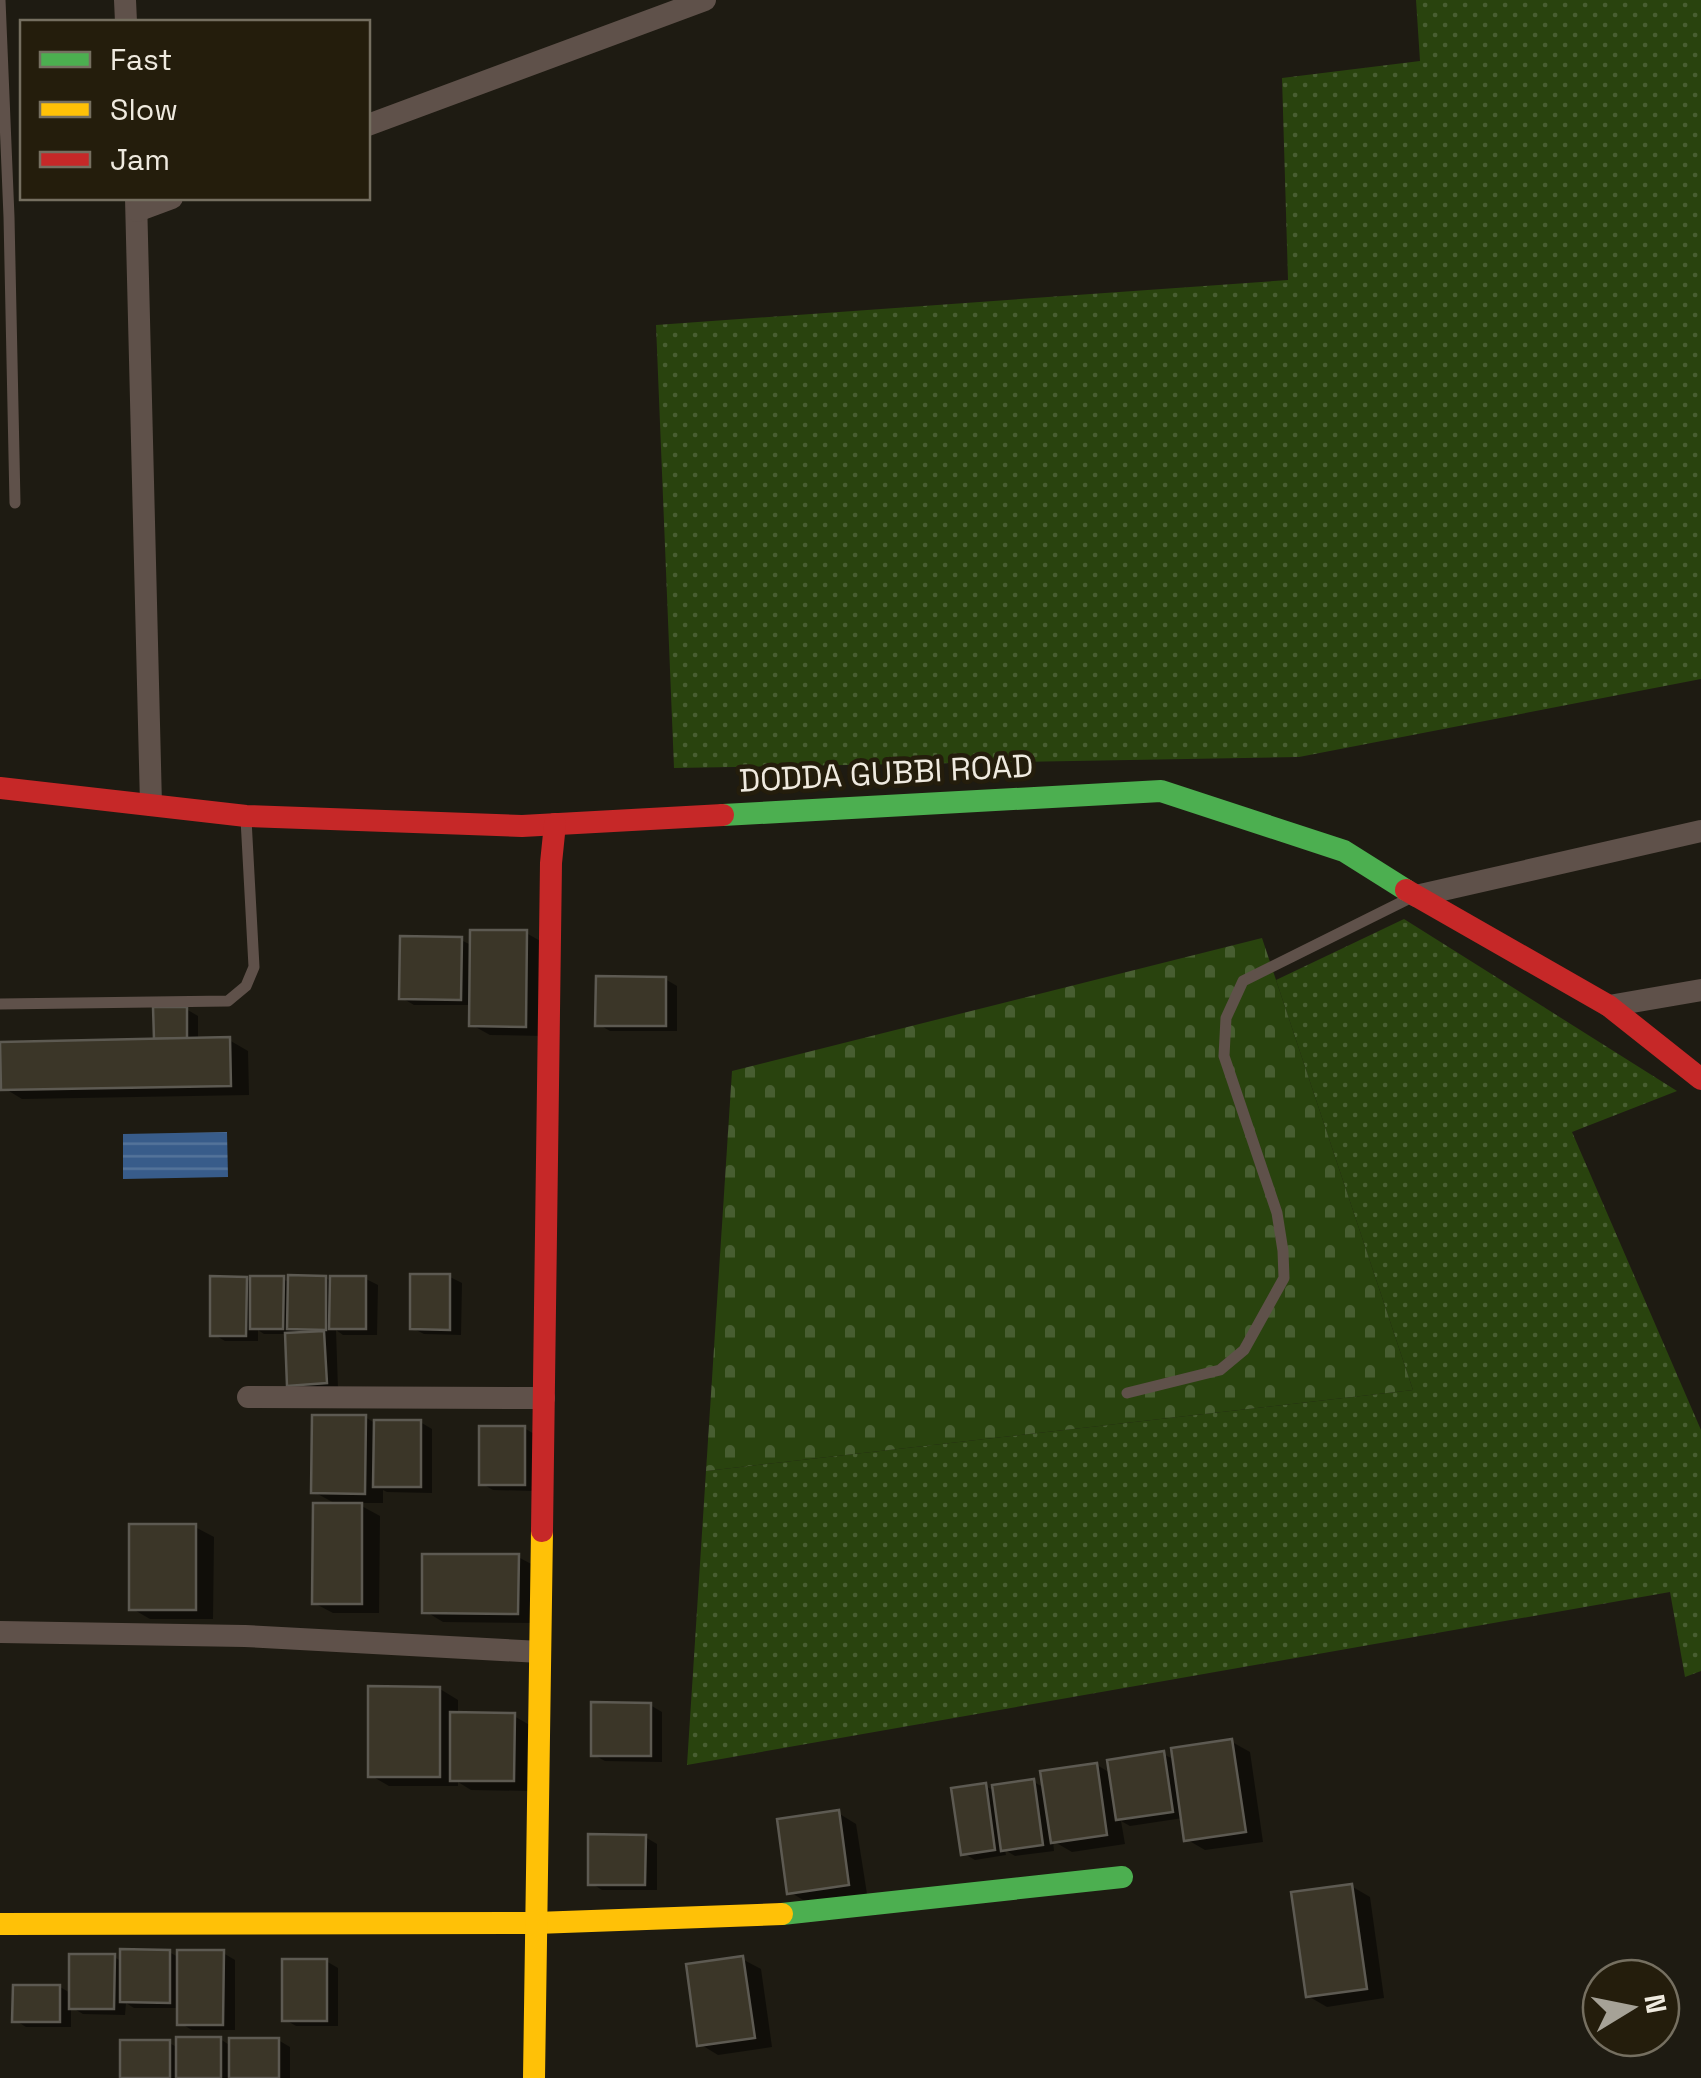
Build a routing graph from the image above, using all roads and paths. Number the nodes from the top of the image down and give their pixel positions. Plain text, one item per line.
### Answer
1 (0, 0) edge
2 (705, 0) edge
3 (370, 124) edge
4 (137, 204) edge
5 (4, 217) edge
6 (15, 503) dead end
7 (0, 788) edge
8 (151, 805) junction
9 (246, 816) junction
10 (555, 824) junction
11 (1701, 832) edge
12 (1416, 896) junction
13 (1701, 990) edge
14 (0, 1004) edge
15 (1609, 1006) junction
16 (1701, 1079) edge
17 (1127, 1393) dead end
18 (248, 1398) dead end
19 (544, 1398) junction
20 (0, 1632) edge
21 (540, 1652) junction
22 (1122, 1878) dead end
23 (536, 1923) junction
24 (0, 1924) edge
25 (534, 2078) edge

1 - 5 lane
2 - 3 street
4 - 8 street
5 - 6 lane
7 - 8 street, DODDA GUBBI ROAD
8 - 9 street, DODDA GUBBI ROAD
9 - 10 street, DODDA GUBBI ROAD
9 - 14 lane
10 - 12 street, DODDA GUBBI ROAD
10 - 19 street
11 - 12 street
12 - 15 street, DODDA GUBBI ROAD
12 - 17 lane
13 - 15 street
15 - 16 street, DODDA GUBBI ROAD
18 - 19 street
19 - 21 street
20 - 21 street
21 - 23 street
22 - 23 street
23 - 24 street
23 - 25 street

